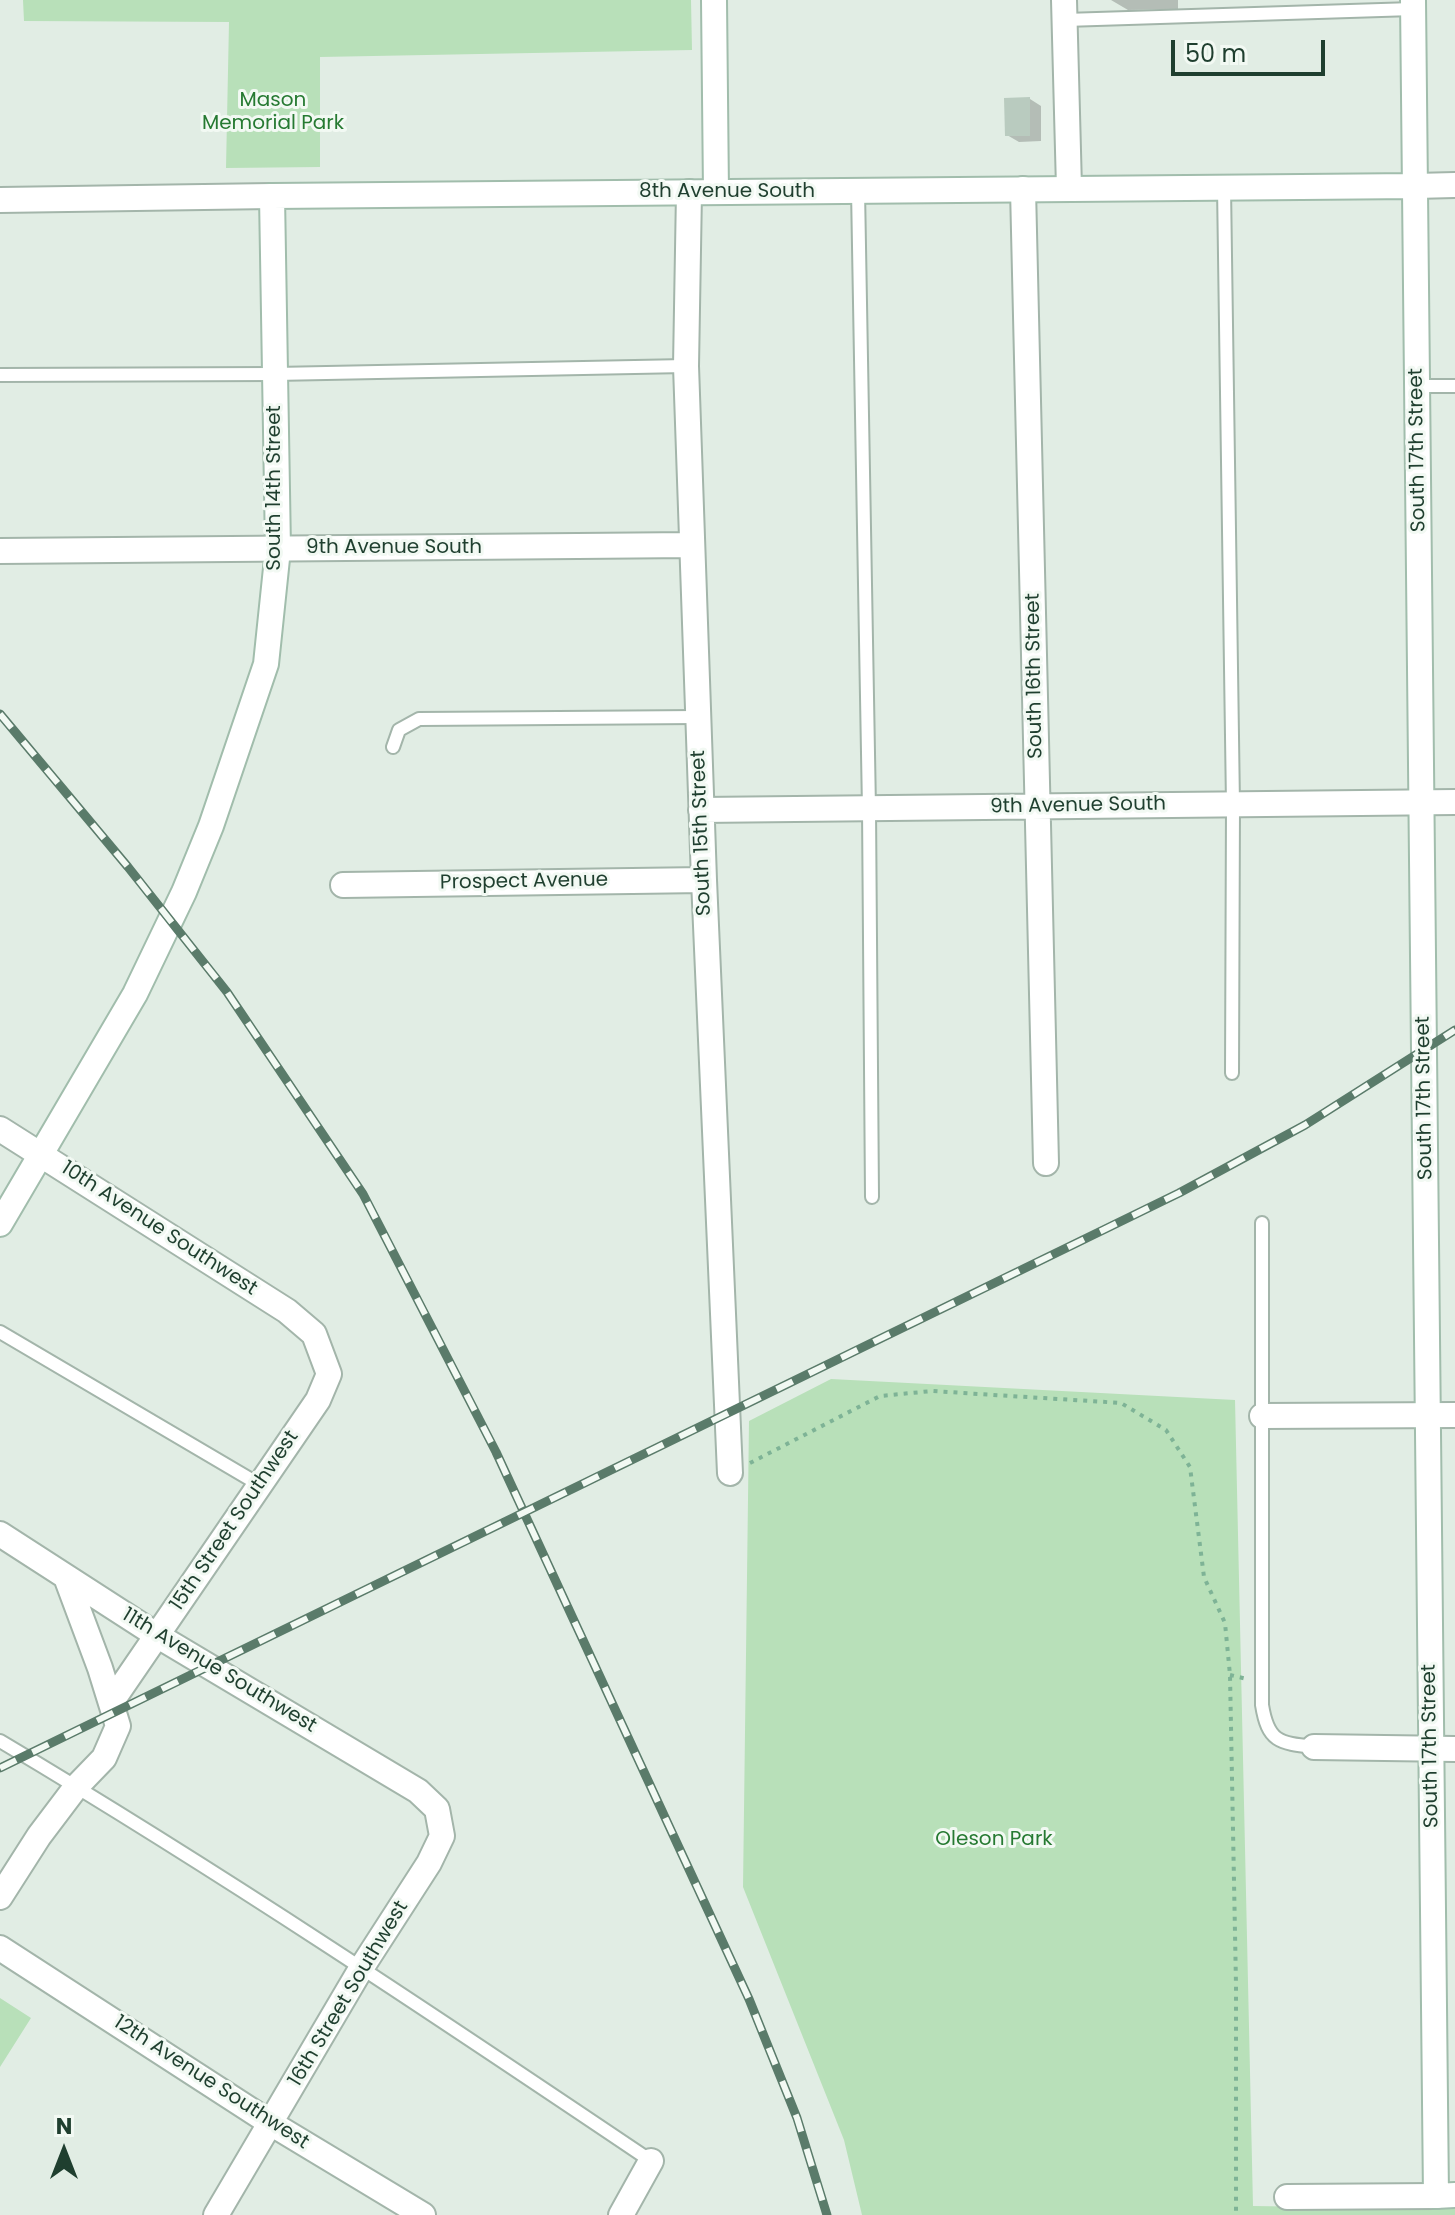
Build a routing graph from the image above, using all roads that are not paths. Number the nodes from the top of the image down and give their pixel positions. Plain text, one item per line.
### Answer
1 (714, 0) edge
2 (1413, 4) edge
3 (1064, 10) edge
4 (1455, 185) edge
5 (1415, 186) junction
6 (1224, 187) junction
7 (1069, 188) junction
8 (1023, 189) junction
9 (858, 190) junction
10 (689, 192) junction
11 (716, 192) junction
12 (272, 196) junction
13 (0, 200) edge
14 (686, 366) junction
15 (275, 374) junction
16 (0, 375) edge
17 (1417, 386) junction
18 (1455, 386) edge
19 (692, 545) junction
20 (278, 549) junction
21 (0, 551) edge
22 (698, 717) junction
23 (393, 747) dead end
24 (1455, 802) edge
25 (1422, 803) junction
26 (1233, 805) junction
27 (1038, 807) junction
28 (869, 809) junction
29 (701, 810) junction
30 (704, 880) junction
31 (343, 885) dead end
32 (1232, 1073) dead end
33 (0, 1129) edge
34 (41, 1154) junction
35 (1046, 1163) dead end
36 (872, 1197) dead end
37 (1262, 1223) dead end
38 (0, 1224) edge
39 (0, 1332) edge
40 (314, 1334) joint
41 (1428, 1415) junction
42 (1455, 1415) edge
43 (1262, 1416) junction
44 (730, 1473) road end
45 (260, 1485) junction
46 (0, 1534) edge
47 (66, 1577) junction
48 (158, 1636) junction
49 (112, 1701) junction
50 (0, 1741) edge
51 (1314, 1747) joint
52 (1443, 1749) edge
53 (76, 1787) junction
54 (437, 1809) joint
55 (0, 1897) edge
56 (0, 1948) edge
57 (362, 1967) junction
58 (272, 2124) junction
59 (651, 2161) joint
60 (1287, 2197) dead end
61 (1442, 2199) edge
62 (216, 2215) edge
63 (423, 2215) edge
64 (621, 2215) edge

1 - 11 street
2 - 3 lane
2 - 5 street, South 17th Street
3 - 7 street
4 - 5 street, 8th Avenue South
5 - 6 street, 8th Avenue South
5 - 17 street, South 17th Street
6 - 7 street, 8th Avenue South
6 - 26 lane
7 - 8 street, 8th Avenue South
8 - 9 street, 8th Avenue South
8 - 27 street, South 16th Street
9 - 11 street, 8th Avenue South
9 - 28 lane
10 - 11 street, 8th Avenue South
10 - 12 street, 8th Avenue South
10 - 14 street, South 15th Street
12 - 13 street, 8th Avenue South
12 - 15 street, South 14th Street
14 - 15 lane
14 - 19 street, South 15th Street
15 - 16 lane
15 - 20 street, South 14th Street
17 - 18 lane
17 - 25 street, South 17th Street
19 - 20 street, 9th Avenue South
19 - 22 street, South 15th Street
20 - 21 street, 9th Avenue South
20 - 34 street, South 14th Street
22 - 23 lane
22 - 29 street, South 15th Street
24 - 25 street, 9th Avenue South
25 - 26 street, 9th Avenue South
25 - 41 street, South 17th Street
26 - 27 street, 9th Avenue South
26 - 32 lane
27 - 28 street, 9th Avenue South
27 - 35 street, South 16th Street
28 - 29 street, 9th Avenue South
28 - 36 lane
29 - 30 street, South 15th Street
30 - 31 street, Prospect Avenue
30 - 44 street, South 15th Street
33 - 34 street, 10th Avenue Southwest
34 - 38 street, South 14th Street
34 - 40 street, 10th Avenue Southwest
37 - 43 lane
39 - 45 lane
40 - 45 street, 15th Street Southwest
41 - 42 street
41 - 43 street
41 - 52 street, South 17th Street
43 - 51 lane
45 - 48 street, 15th Street Southwest
46 - 47 street, 11th Avenue Southwest
47 - 48 street, 11th Avenue Southwest
47 - 49 street
48 - 49 street, 15th Street Southwest
48 - 54 street, 11th Avenue Southwest
49 - 53 street
50 - 53 lane
51 - 52 street
52 - 61 street, South 17th Street
53 - 55 street
53 - 57 lane
54 - 57 street, 16th Street Southwest
56 - 58 street, 12th Avenue Southwest
57 - 58 street, 16th Street Southwest
57 - 59 lane
58 - 62 street, 16th Street Southwest
58 - 63 street, 12th Avenue Southwest
59 - 64 street
60 - 61 street

